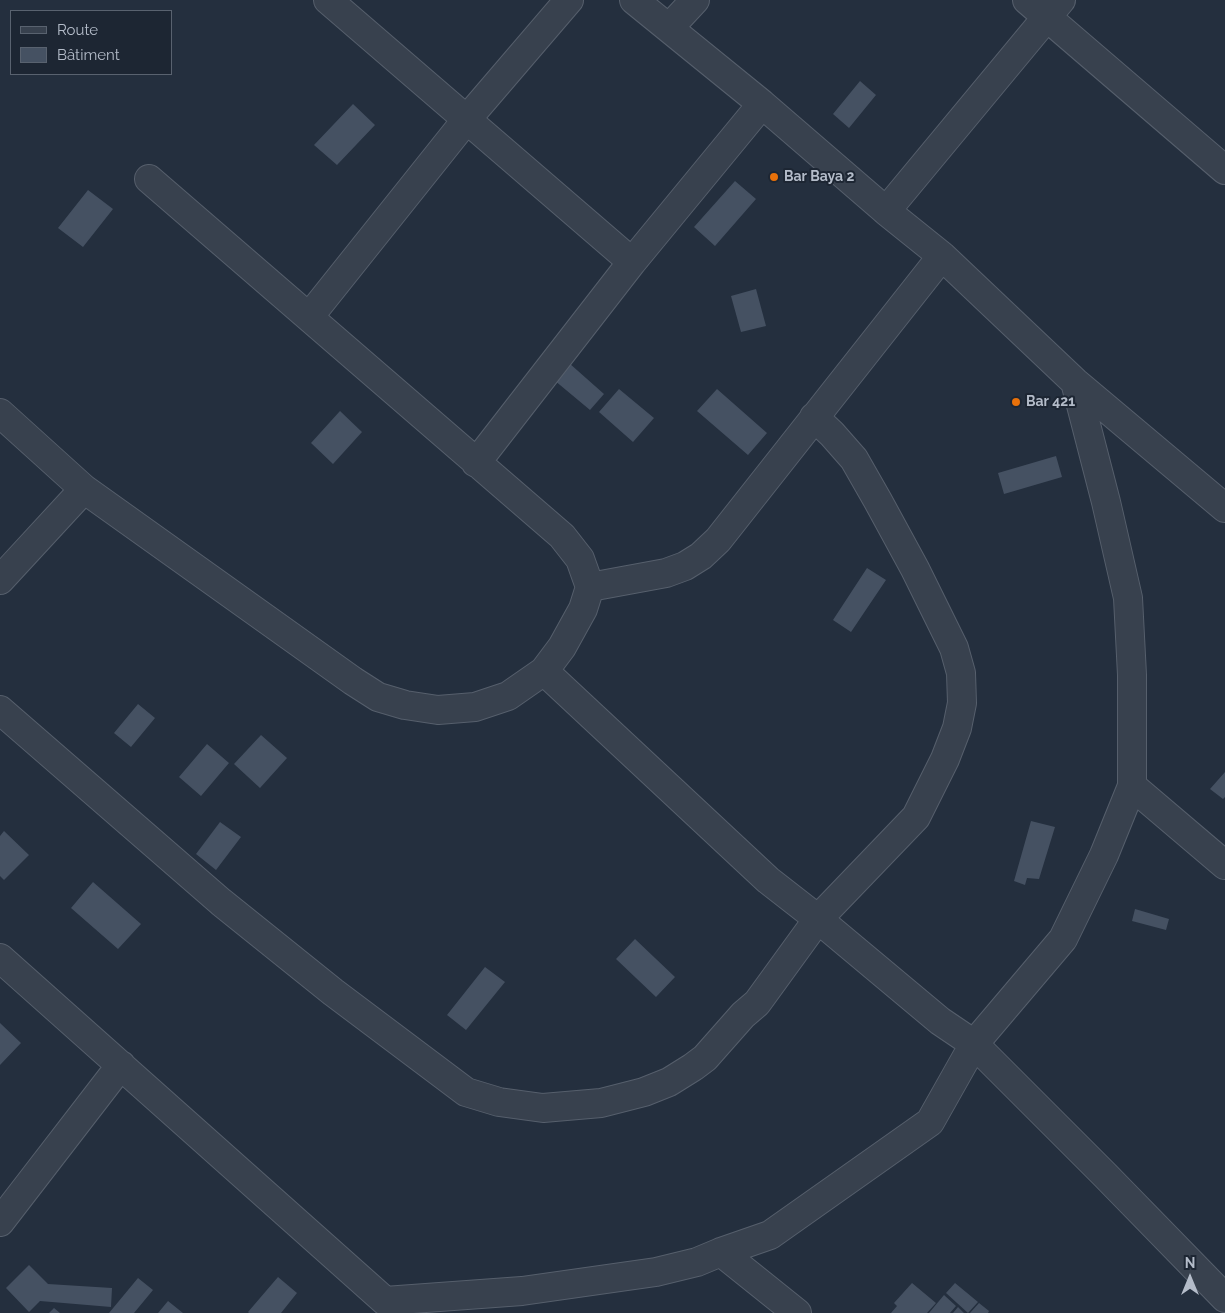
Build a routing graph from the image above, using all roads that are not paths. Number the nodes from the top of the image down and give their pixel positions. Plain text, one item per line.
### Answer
1 (328, 0) edge
2 (569, 0) edge
3 (634, 0) edge
4 (695, 0) edge
5 (1045, 6) edge
6 (669, 28) junction
7 (762, 104) junction
8 (467, 119) junction
9 (1225, 170) edge
10 (149, 179) dead end
11 (886, 211) junction
12 (942, 256) junction
13 (632, 262) junction
14 (309, 317) junction
15 (1075, 382) junction
16 (0, 414) edge
17 (814, 417) junction
18 (476, 463) junction
19 (84, 488) junction
20 (1225, 508) edge
21 (0, 580) edge
22 (590, 587) junction
23 (544, 671) junction
24 (0, 710) edge
25 (1132, 786) junction
26 (1225, 865) edge
27 (818, 919) junction
28 (0, 958) edge
29 (974, 1044) junction
30 (121, 1065) junction
31 (0, 1222) edge
32 (721, 1252) junction
33 (1225, 1298) edge
34 (1225, 1304) edge
35 (392, 1307) edge
36 (797, 1313) edge
37 (1217, 1313) edge

1 - 8 street
2 - 8 street
3 - 6 street
4 - 6 street
5 - 9 street
5 - 11 street
6 - 7 street
7 - 11 street
7 - 13 street
8 - 13 street
8 - 14 street
10 - 14 street
11 - 12 street
12 - 15 street
12 - 17 street
13 - 18 street
14 - 18 street
15 - 20 street
15 - 25 street
16 - 19 street
17 - 22 street
17 - 27 street
18 - 22 street
19 - 21 street
19 - 23 street
22 - 23 street
23 - 27 street
24 - 27 street
25 - 26 street
25 - 29 street
27 - 29 street
28 - 30 street
29 - 32 street
29 - 33 street
30 - 31 street
30 - 35 street
32 - 35 street
32 - 36 street
34 - 37 street

